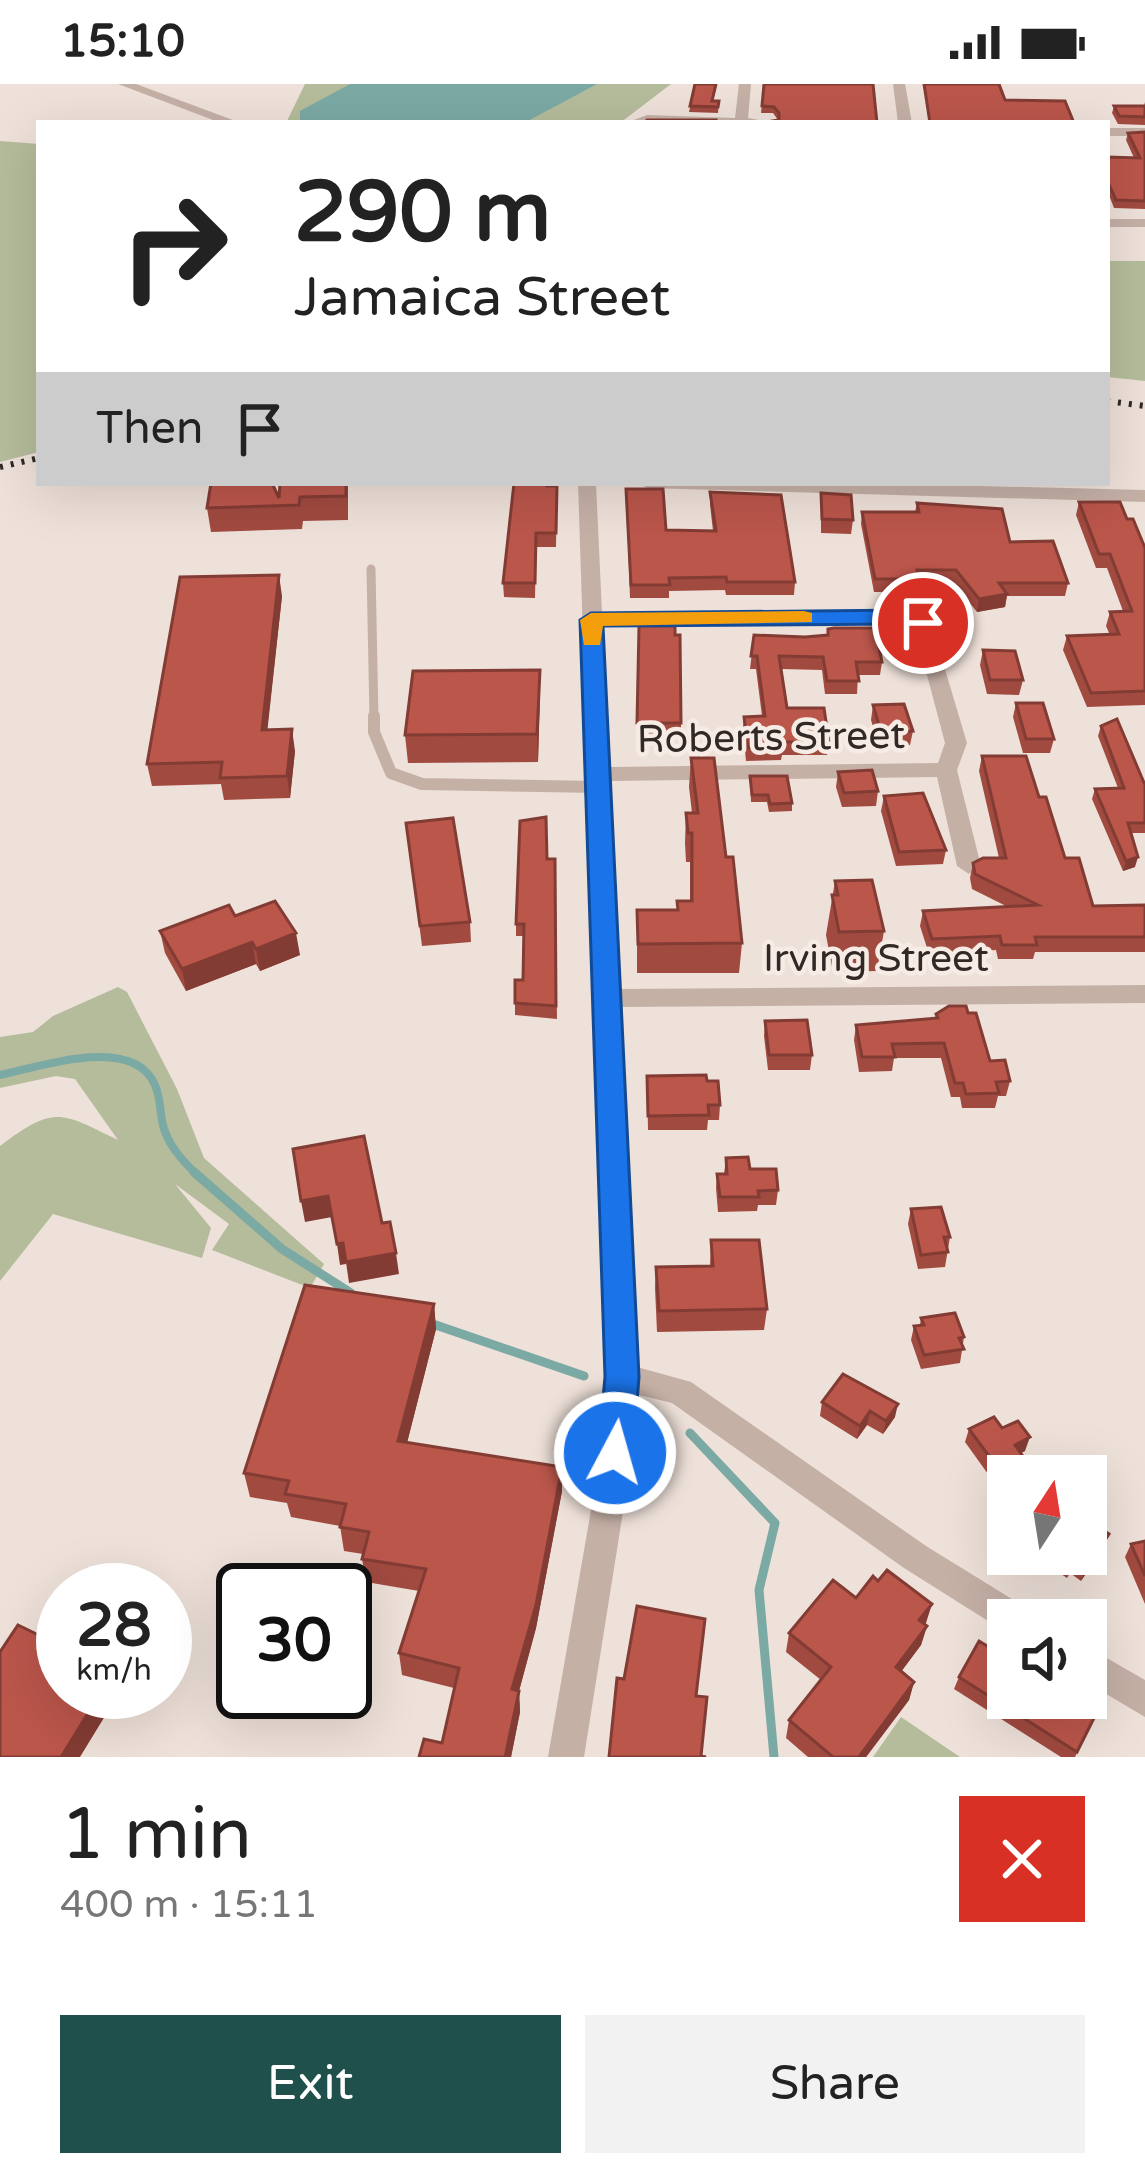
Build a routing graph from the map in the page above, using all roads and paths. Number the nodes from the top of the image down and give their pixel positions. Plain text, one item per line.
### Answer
1 (745, 84) edge
2 (899, 84) edge
3 (134, 86) edge
4 (226, 120) edge
5 (741, 120) edge
6 (905, 120) edge
7 (1110, 131) edge
8 (1145, 132) edge
9 (1110, 223) edge
10 (1145, 224) edge
11 (587, 486) edge
12 (784, 486) edge
13 (1143, 500) edge
14 (371, 569) dead end
15 (591, 620) junction
16 (946, 770) junction
17 (597, 780) junction
18 (969, 866) edge
19 (1145, 994) edge
20 (607, 998) junction
21 (622, 1377) junction
22 (987, 1602) edge
23 (1107, 1673) edge
24 (1135, 1685) edge
25 (566, 1757) edge

1 - 5 street
2 - 6 street
3 - 4 street
7 - 8 street
9 - 10 street
11 - 15 street
12 - 13 street
14 - 17 lane
15 - 16 street
15 - 17 street
16 - 17 street, Roberts Street
16 - 18 street
17 - 20 street
19 - 20 street, Irving Street
20 - 21 street
21 - 22 street
21 - 25 street
23 - 24 street

